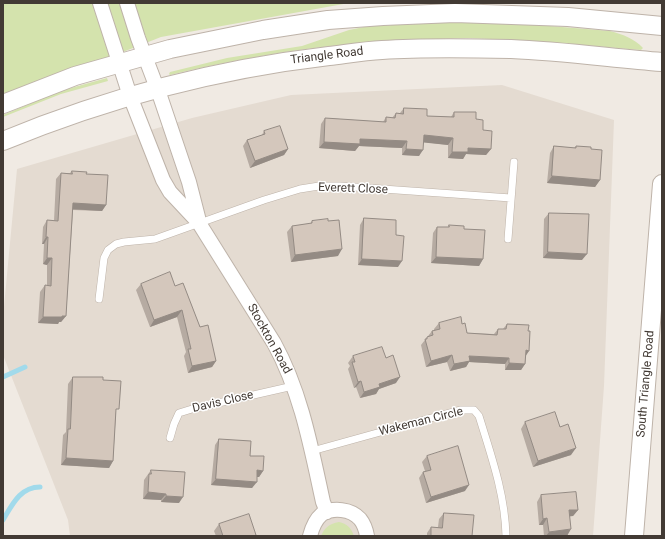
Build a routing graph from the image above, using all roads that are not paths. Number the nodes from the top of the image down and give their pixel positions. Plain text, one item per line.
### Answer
1 (100, 3) edge
2 (127, 3) edge
3 (662, 26) edge
4 (145, 55) junction
5 (662, 62) edge
6 (120, 63) junction
7 (158, 88) junction
8 (130, 96) junction
9 (3, 104) edge
10 (3, 141) edge
11 (514, 162) dead end
12 (662, 184) edge
13 (512, 198) junction
14 (199, 223) junction
15 (508, 239) dead end
16 (99, 299) dead end
17 (293, 386) junction
18 (170, 438) dead end
19 (312, 451) junction
20 (327, 512) junction
21 (310, 536) edge
22 (367, 536) edge
23 (506, 536) edge
24 (634, 536) edge

1 - 6 street, Stockton Road
2 - 4 street, Stockton Road
3 - 4 street
4 - 6 street
4 - 7 street, Stockton Road
5 - 7 street, Triangle Road
6 - 8 street, Stockton Road
6 - 9 street
7 - 8 street, Triangle Road
7 - 14 street, Stockton Road
8 - 10 street, Triangle Road
8 - 14 street, Stockton Road
11 - 13 lane
12 - 24 street, South Triangle Road
13 - 14 lane, Everett Close
13 - 15 lane
14 - 16 lane, Everett Close
14 - 17 street, Stockton Road
17 - 18 lane, Davis Close
17 - 19 street, Stockton Road
19 - 20 street, Stockton Road
19 - 23 lane, Wakeman Circle
20 - 21 street
20 - 22 street

